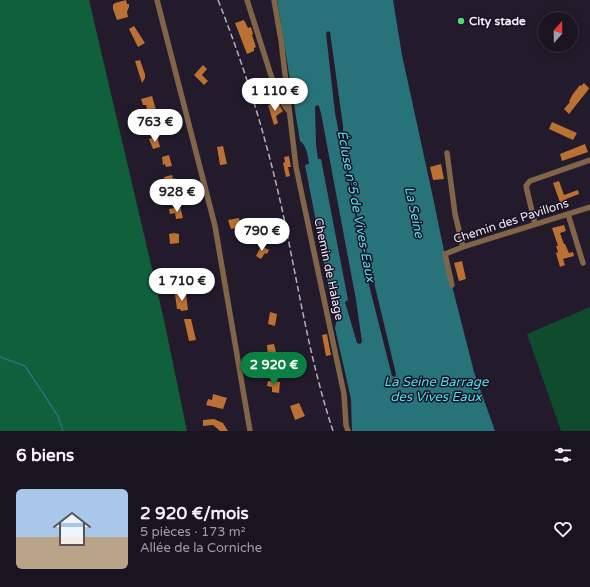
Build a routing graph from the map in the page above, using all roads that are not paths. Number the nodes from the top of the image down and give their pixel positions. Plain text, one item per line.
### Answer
1 (156, 0) edge
2 (247, 0) edge
3 (274, 0) edge
4 (289, 111) junction
5 (447, 153) dead end
6 (590, 160) edge
7 (590, 206) edge
8 (568, 214) junction
9 (535, 224) junction
10 (463, 247) junction
11 (583, 263) dead end
12 (452, 285) dead end
13 (250, 431) edge
14 (348, 431) edge

1 - 13 street
2 - 4 street
3 - 4 street, Chemin de Halage
4 - 14 street, Chemin de Halage
5 - 10 street
6 - 9 street
7 - 8 street, Chemin des Pavillons
8 - 9 street, Chemin des Pavillons
8 - 11 street
9 - 10 street, Chemin des Pavillons
10 - 12 street, Chemin des Pavillons

